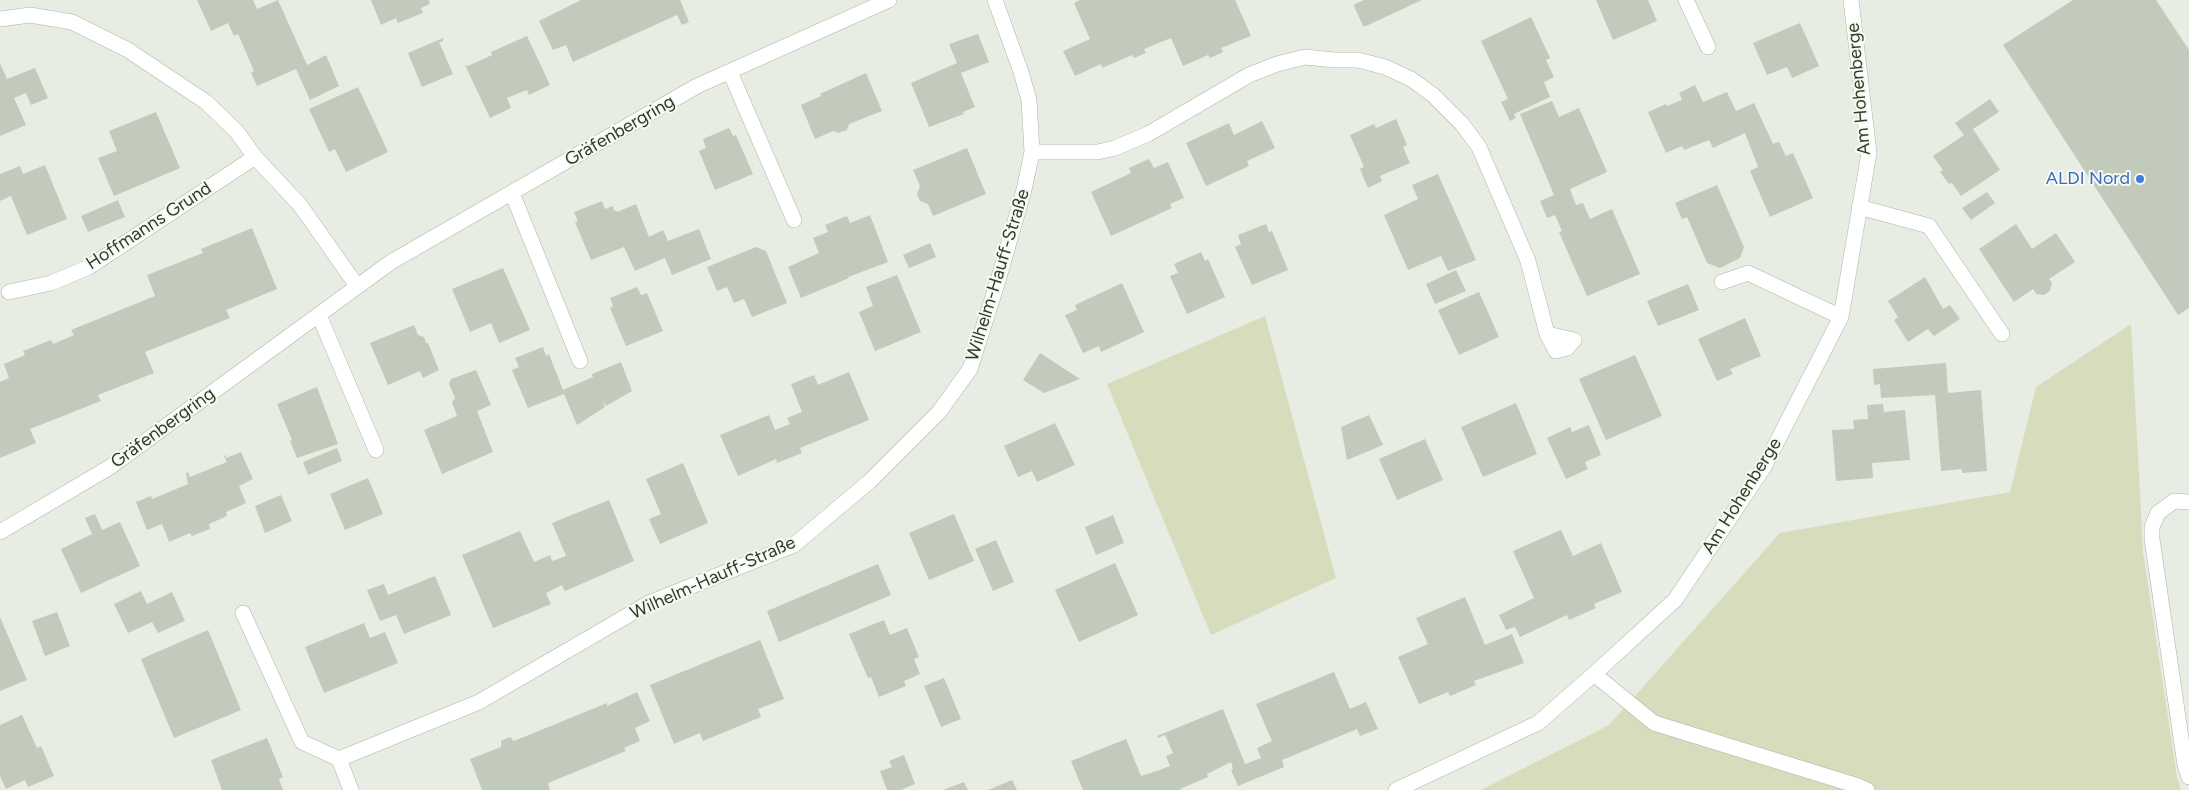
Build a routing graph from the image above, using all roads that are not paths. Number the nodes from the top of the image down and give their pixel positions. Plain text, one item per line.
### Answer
1 (890, 0) edge
2 (995, 0) edge
3 (1686, 0) edge
4 (1851, 0) edge
5 (0, 19) edge
6 (1708, 47) dead end
7 (730, 72) junction
8 (1032, 152) junction
9 (255, 157) junction
10 (512, 193) junction
11 (1860, 207) junction
12 (794, 220) dead end
13 (1722, 282) dead end
14 (358, 286) junction
15 (9, 292) dead end
16 (319, 315) junction
17 (1841, 317) junction
18 (1547, 334) dead end
19 (2002, 334) dead end
20 (580, 361) dead end
21 (376, 450) dead end
22 (2189, 502) edge
23 (0, 532) edge
24 (243, 613) dead end
25 (1594, 674) junction
26 (339, 758) junction
27 (2189, 777) edge
28 (351, 790) edge
29 (1396, 790) edge
30 (1867, 790) edge

1 - 7 street, Gräfenbergring
2 - 8 street, Wilhelm-Hauff-Straße
3 - 6 street
4 - 11 street, Am Hohenberge
5 - 9 street
7 - 10 street, Gräfenbergring
7 - 12 street
8 - 18 street
8 - 26 street, Wilhelm-Hauff-Straße
9 - 14 street
9 - 15 street, Hoffmanns Grund
10 - 14 street, Gräfenbergring
10 - 20 street
11 - 17 street, Am Hohenberge
11 - 19 street
13 - 17 street
14 - 16 street, Gräfenbergring
16 - 21 street
16 - 23 street, Gräfenbergring
17 - 25 street, Am Hohenberge
22 - 27 street
24 - 26 street
25 - 29 street, Am Hohenberge
25 - 30 street
26 - 28 street

